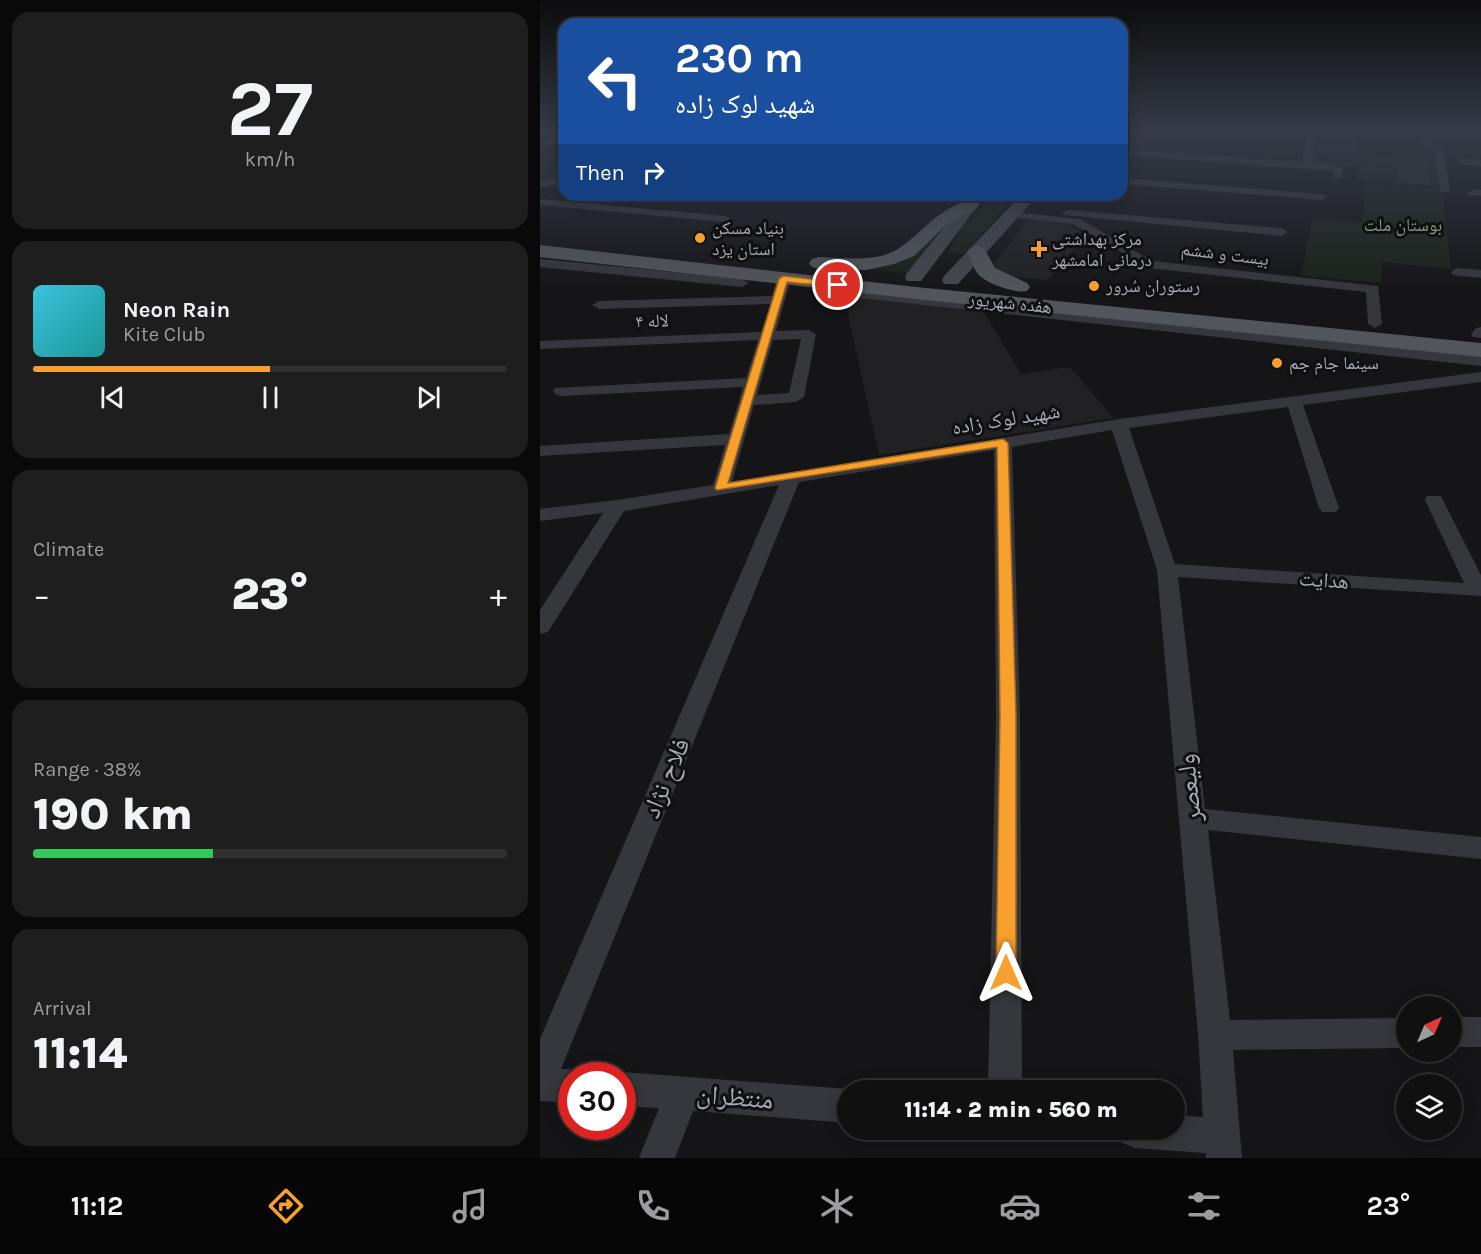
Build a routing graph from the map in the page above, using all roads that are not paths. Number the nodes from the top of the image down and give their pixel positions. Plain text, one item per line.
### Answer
1 (1160, 184) edge
2 (1444, 184) edge
3 (1445, 190) dead end
4 (1322, 197) dead end
5 (972, 201) edge
6 (973, 201) edge
7 (1025, 201) edge
8 (540, 202) edge
9 (1015, 212) junction
10 (1080, 218) junction
11 (724, 219) dead end
12 (1282, 232) dead end
13 (540, 237) edge
14 (540, 251) edge
15 (936, 251) junction
16 (975, 254) junction
17 (540, 263) edge
18 (595, 263) junction
19 (785, 271) junction
20 (1457, 272) dead end
21 (814, 274) junction
22 (1481, 274) edge
23 (921, 280) junction
24 (951, 280) junction
25 (742, 283) dead end
26 (838, 285) junction
27 (1015, 295) junction
28 (777, 300) junction
29 (599, 305) dead end
30 (1054, 311) junction
31 (1375, 324) junction
32 (766, 336) junction
33 (1480, 337) edge
34 (540, 345) edge
35 (1456, 353) junction
36 (1481, 361) edge
37 (1476, 378) edge
38 (752, 382) junction
39 (561, 391) dead end
40 (1481, 393) edge
41 (747, 401) junction
42 (1294, 401) junction
43 (1119, 424) junction
44 (735, 439) junction
45 (1003, 443) junction
46 (540, 451) edge
47 (792, 476) junction
48 (721, 488) junction
49 (1434, 500) dead end
50 (617, 506) junction
51 (1329, 507) dead end
52 (540, 515) edge
53 (1167, 570) junction
54 (1479, 590) edge
55 (540, 627) edge
56 (1192, 818) junction
57 (1481, 848) edge
58 (1462, 1032) edge
59 (1481, 1032) edge
60 (1396, 1033) edge
61 (1215, 1035) junction
62 (540, 1079) edge
63 (1005, 1080) edge
64 (540, 1084) edge
65 (558, 1085) edge
66 (636, 1090) edge
67 (682, 1093) junction
68 (837, 1105) edge
69 (1185, 1140) edge
70 (1223, 1147) edge
71 (657, 1158) edge

1 - 4 street
2 - 3 street
5 - 19 main road
6 - 15 main road
7 - 9 main road
8 - 11 street
9 - 10 street, بیست و ششم
9 - 16 main road
10 - 12 street
10 - 31 street, بیست و ششم
13 - 19 main road, هفده شهریور
14 - 18 main road, هفده شهریور
15 - 16 main road
15 - 23 main road
16 - 24 main road
16 - 27 main road
17 - 18 street
18 - 19 main road, هفده شهریور
18 - 25 street
19 - 21 main road, هفده شهریور
19 - 28 street
20 - 22 street
21 - 23 main road, هفده شهریور
21 - 26 main road, هفده شهریور
23 - 24 main road, هفده شهریور
23 - 27 main road
24 - 27 main road, هفده شهریور
26 - 27 main road, هفده شهریور
26 - 30 street
27 - 30 main road, هفده شهریور
27 - 31 main road, هفده شهریور
28 - 29 street
28 - 32 street
30 - 35 main road, هفده شهریور
31 - 33 main road, هفده شهریور
32 - 34 street, لاله ۴
32 - 38 street
32 - 41 street, لاله ۴
33 - 35 main road, هفده شهریور
35 - 36 street
35 - 37 street
37 - 40 street
37 - 42 street, شهید لوک زاده
38 - 39 street
38 - 41 street
41 - 44 street
42 - 43 street, شهید لوک زاده
42 - 51 street
43 - 45 street, شهید لوک زاده
43 - 53 street, ولیعصر
44 - 46 street
44 - 48 street
45 - 47 street, شهید لوک زاده
45 - 63 street
47 - 48 street, شهید لوک زاده
47 - 62 street, فلاح نژاد
48 - 50 street, شهید لوک زاده
49 - 54 street
50 - 52 street, شهید لوک زاده
50 - 55 street
53 - 54 street, هدایت
53 - 56 street, ولیعصر
56 - 57 street
56 - 61 street, ولیعصر
58 - 59 street
60 - 61 street
61 - 70 street, ولیعصر
64 - 65 street
66 - 67 street, منتظران
67 - 68 street, منتظران
67 - 71 street
69 - 70 street

